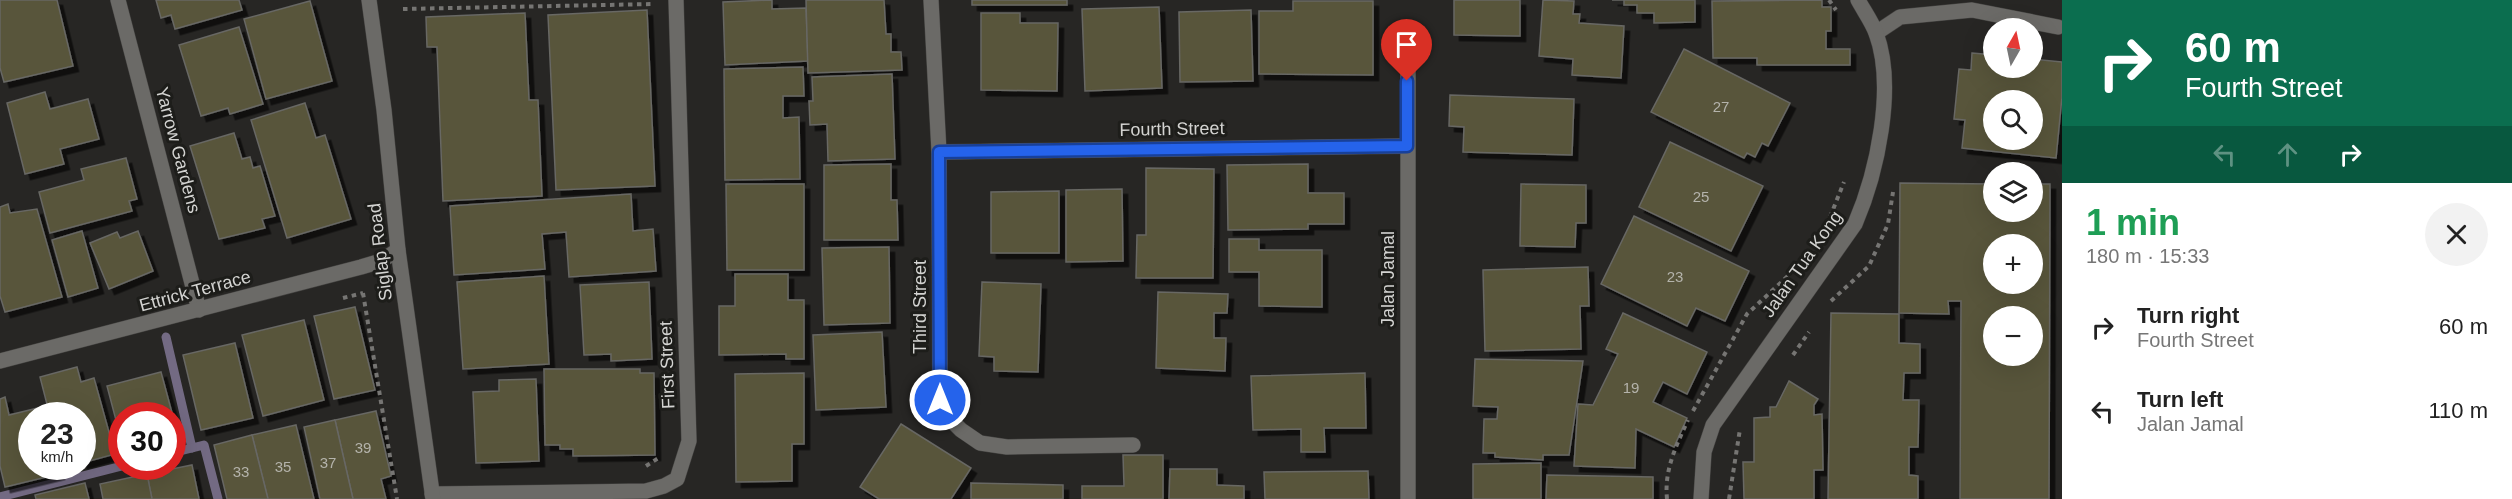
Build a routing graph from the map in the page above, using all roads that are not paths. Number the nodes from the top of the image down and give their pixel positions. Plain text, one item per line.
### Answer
1 (118, 0) edge
2 (369, 0) edge
3 (676, 0) edge
4 (931, 0) edge
5 (1858, 0) edge
6 (2058, 27) dead end
7 (1876, 33) junction
8 (1408, 59) dead end
9 (1407, 146) junction
10 (939, 152) junction
11 (398, 250) junction
12 (199, 310) junction
13 (0, 361) edge
14 (1134, 445) dead end
15 (432, 496) edge
16 (1408, 499) edge
17 (1701, 499) edge

1 - 12 street, Yarrow Gardens
2 - 11 street, Siglap Road
3 - 15 street, First Street
4 - 10 street, Third Street
5 - 7 street, Jalan Tua Kong
6 - 7 street
7 - 17 street, Jalan Tua Kong
8 - 9 street, Jalan Jamal
9 - 10 street, Fourth Street
9 - 16 street, Jalan Jamal
10 - 14 street, Third Street
11 - 12 street, Ettrick Terrace
11 - 15 street, Siglap Road
12 - 13 street, Ettrick Terrace

